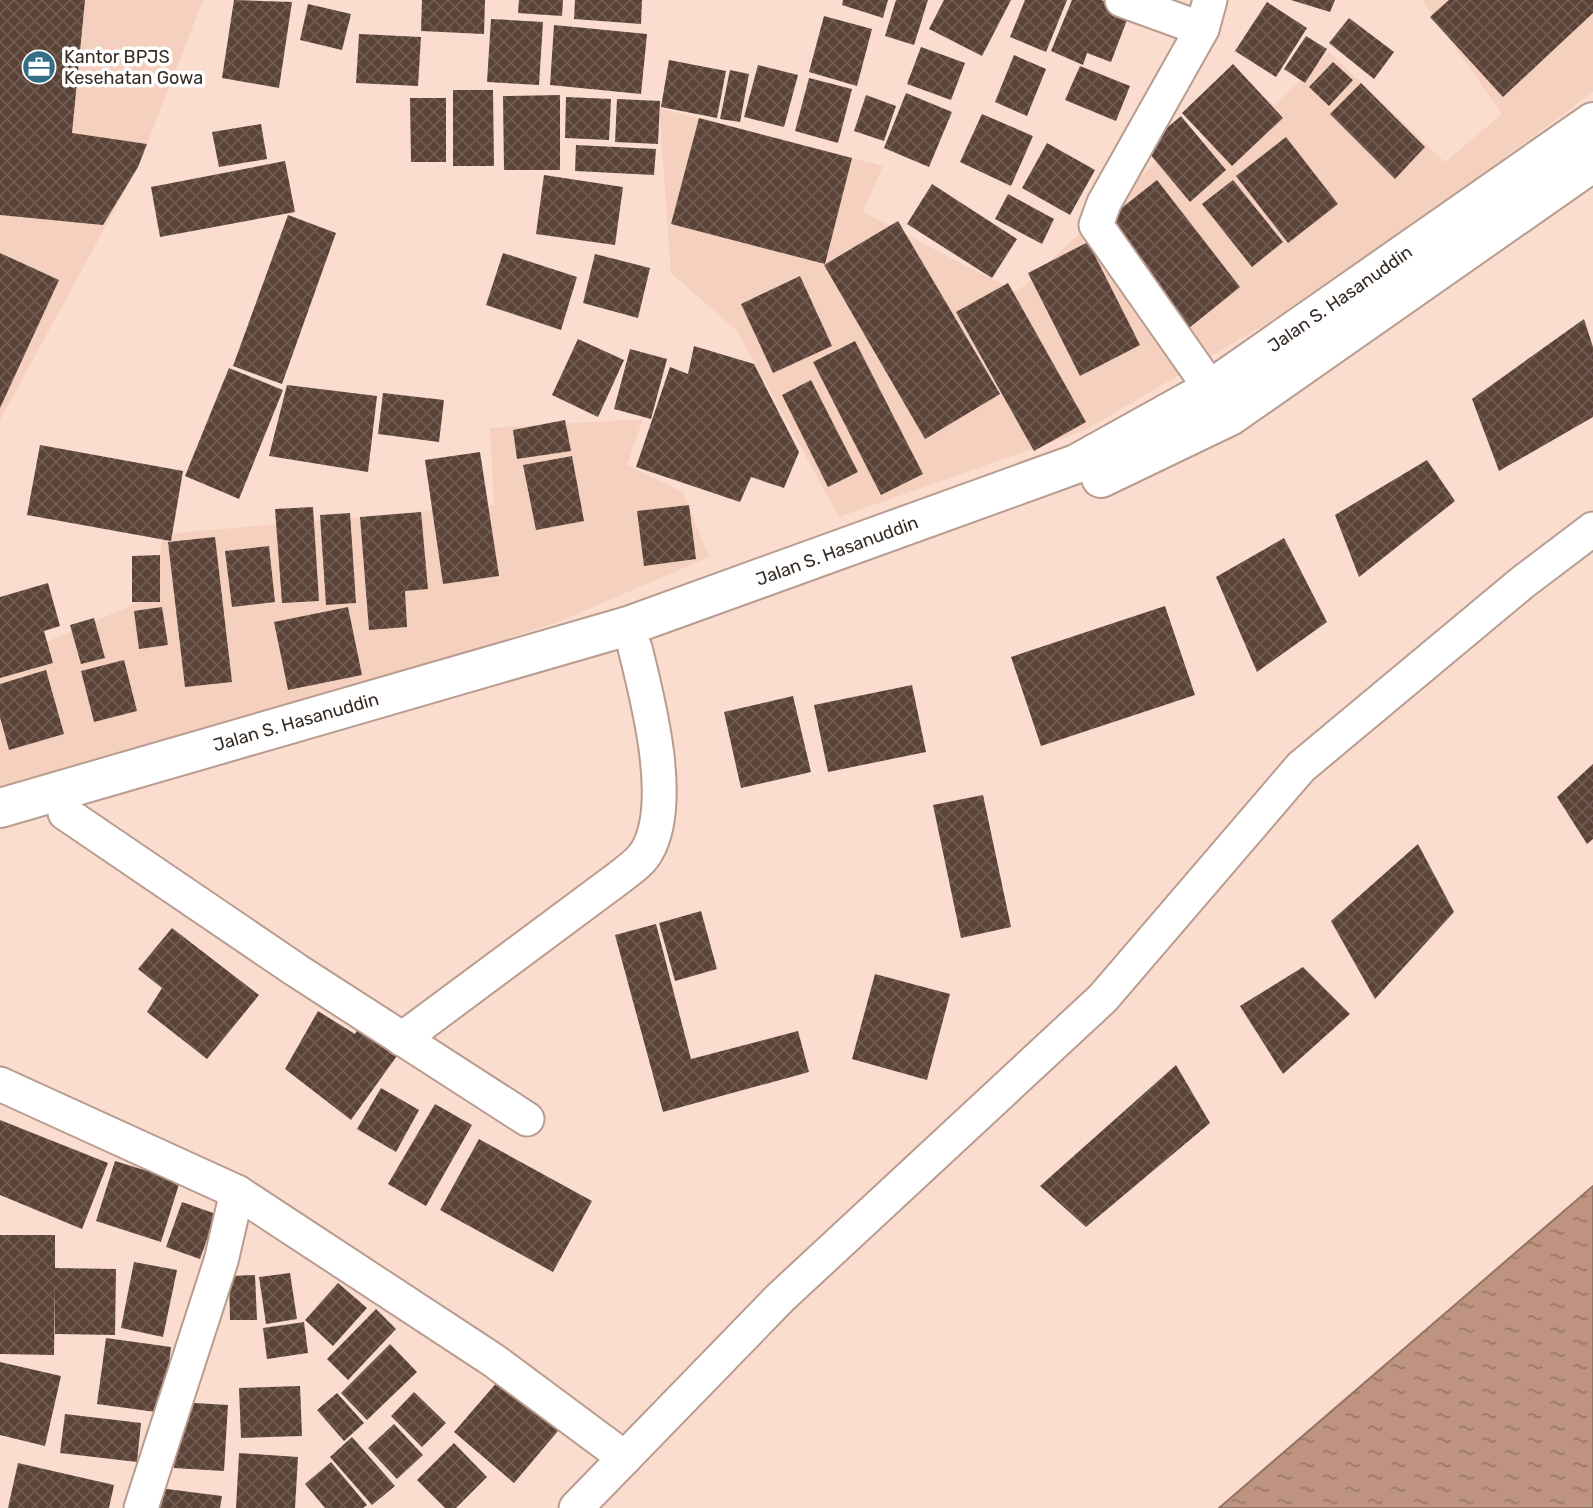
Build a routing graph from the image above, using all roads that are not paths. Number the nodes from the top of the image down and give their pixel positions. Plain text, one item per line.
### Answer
1 (1122, 0) edge
2 (1206, 14) edge
3 (1593, 122) edge
4 (1593, 162) edge
5 (1211, 389) junction
6 (1593, 529) edge
7 (635, 648) junction
8 (0, 808) edge
9 (65, 813) junction
10 (0, 835) edge
11 (402, 1039) junction
12 (0, 1084) edge
13 (527, 1119) dead end
14 (237, 1192) junction
15 (625, 1458) junction
16 (141, 1508) edge
17 (576, 1508) edge

1 - 2 street
2 - 5 street
3 - 5 highway, Jalan S. Hasanuddin
4 - 7 highway, Jalan S. Hasanuddin
5 - 8 highway, Jalan S. Hasanuddin
6 - 15 street
7 - 9 highway, Jalan S. Hasanuddin
7 - 11 street
9 - 10 highway, Jalan S. Hasanuddin
9 - 11 street
11 - 13 street
12 - 14 street
14 - 15 street
14 - 16 street
15 - 17 street

